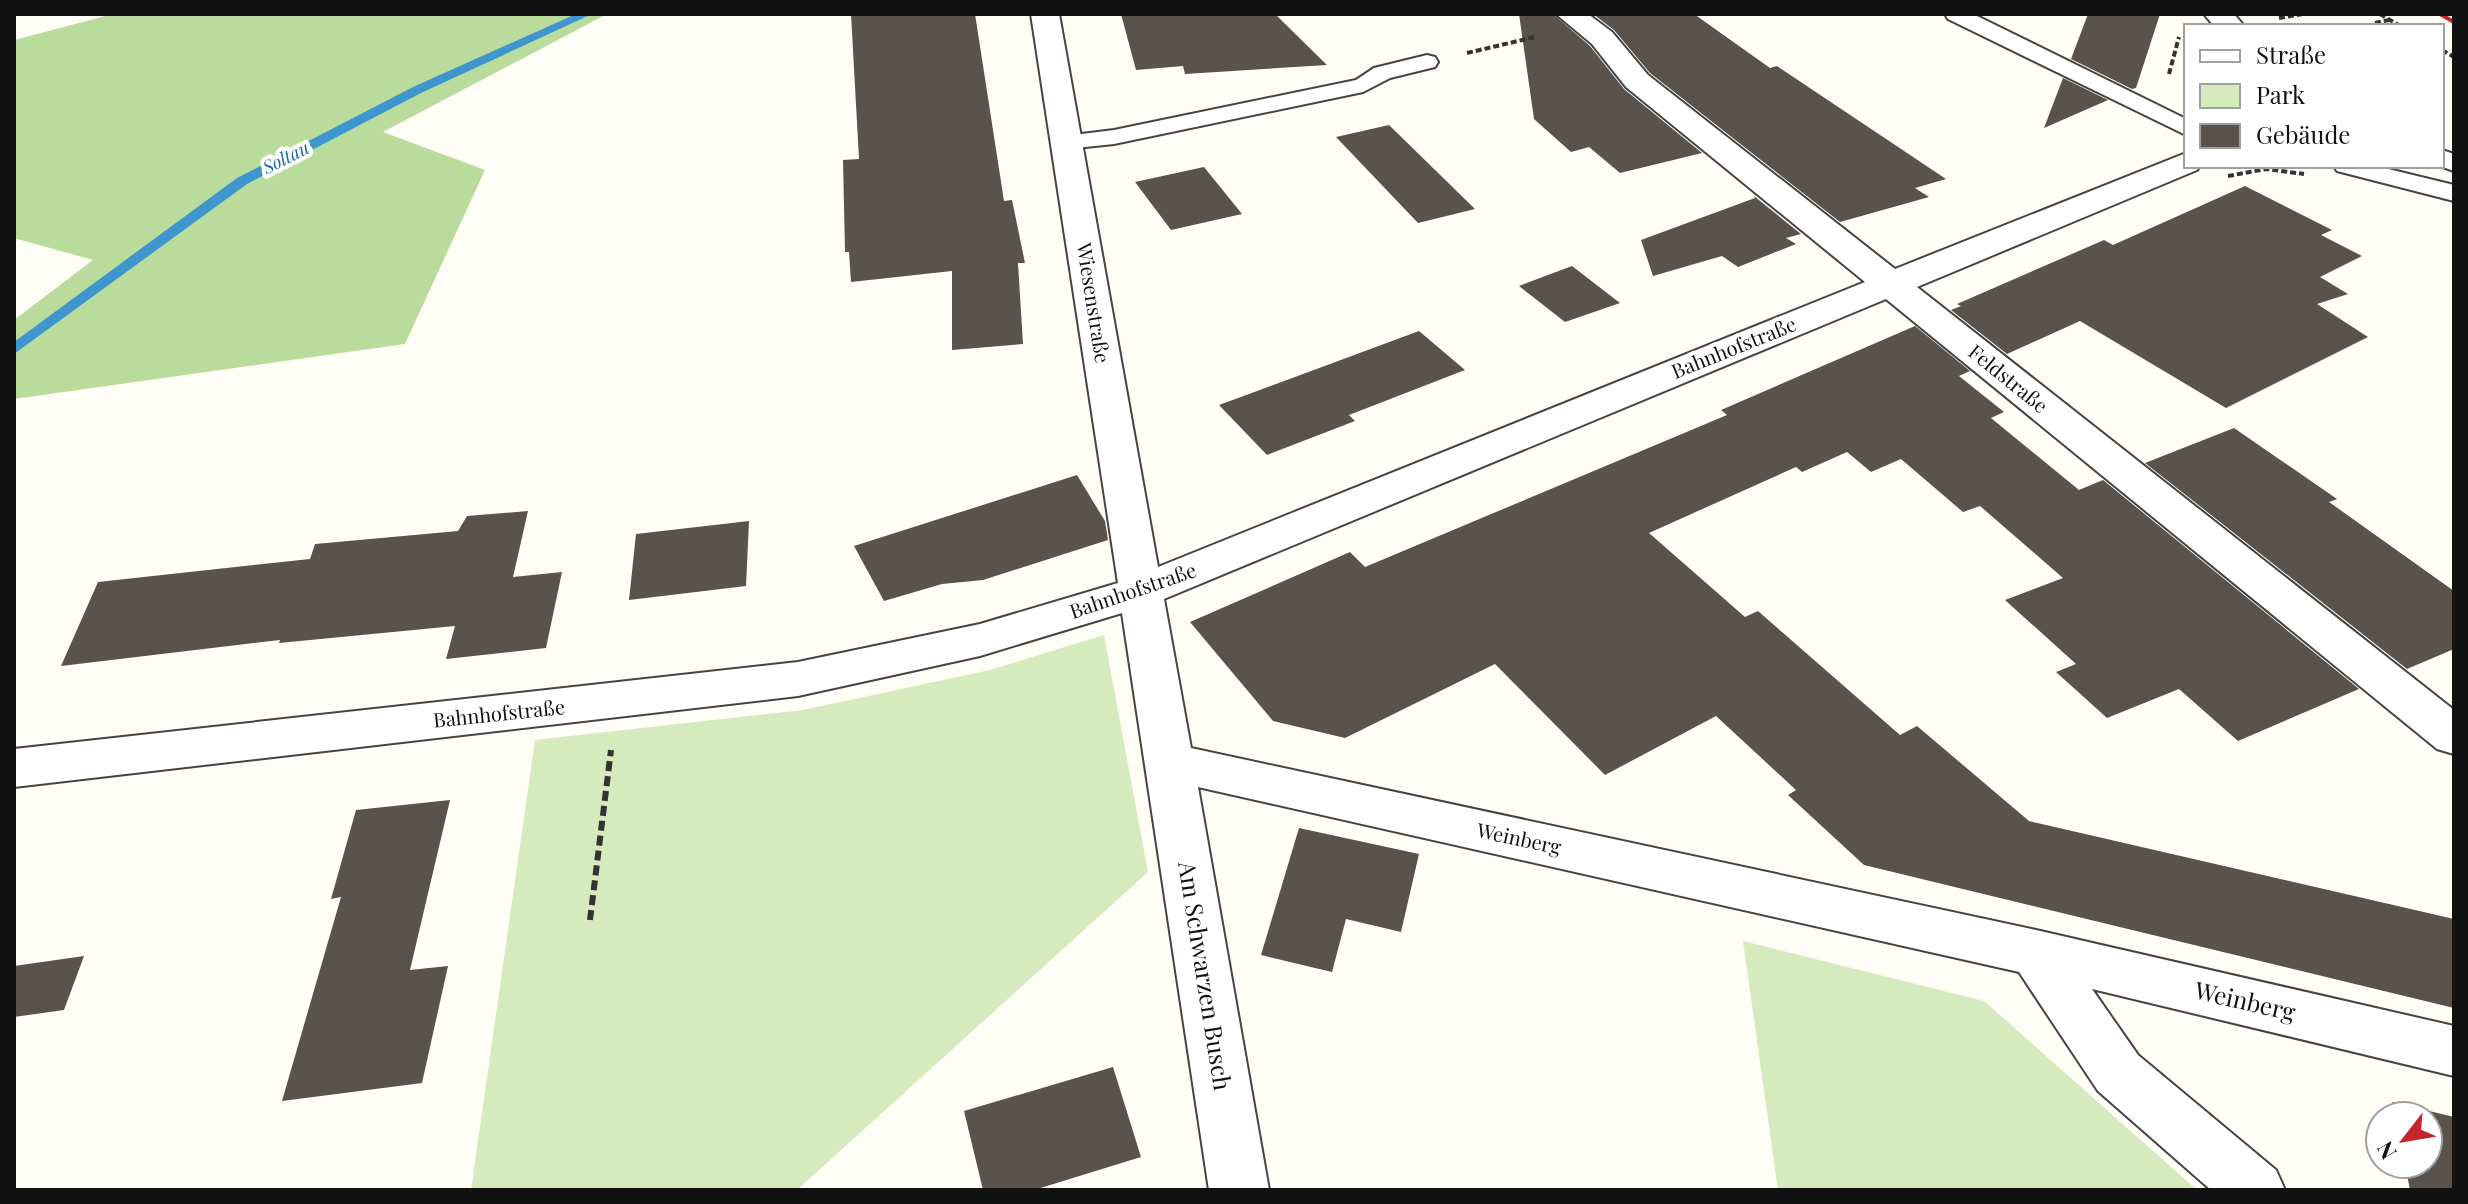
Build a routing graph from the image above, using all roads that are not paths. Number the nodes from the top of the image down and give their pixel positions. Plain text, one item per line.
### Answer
1 (1045, 14) edge
2 (1956, 14) edge
3 (1578, 20) edge
4 (1427, 62) road end
5 (2184, 127) edge
6 (1066, 142) junction
7 (2354, 168) edge
8 (2201, 172) edge
9 (2454, 193) edge
10 (1890, 284) junction
11 (1140, 592) junction
12 (2454, 736) edge
13 (1169, 762) junction
14 (14, 768) edge
15 (2036, 953) junction
16 (2454, 1051) edge
17 (1239, 1190) edge
18 (2255, 1190) edge

1 - 6 street, Wiesenstraße
2 - 5 lane
3 - 10 street, Feldstraße
4 - 6 lane
6 - 11 street, Wiesenstraße
7 - 9 lane
8 - 10 street, Bahnhofstraße
10 - 11 street, Bahnhofstraße
10 - 12 street, Feldstraße
11 - 13 street
11 - 14 street, Bahnhofstraße
13 - 15 street, Weinberg
13 - 17 street, Am Schwarzen Busch
15 - 16 street, Weinberg
15 - 18 street

